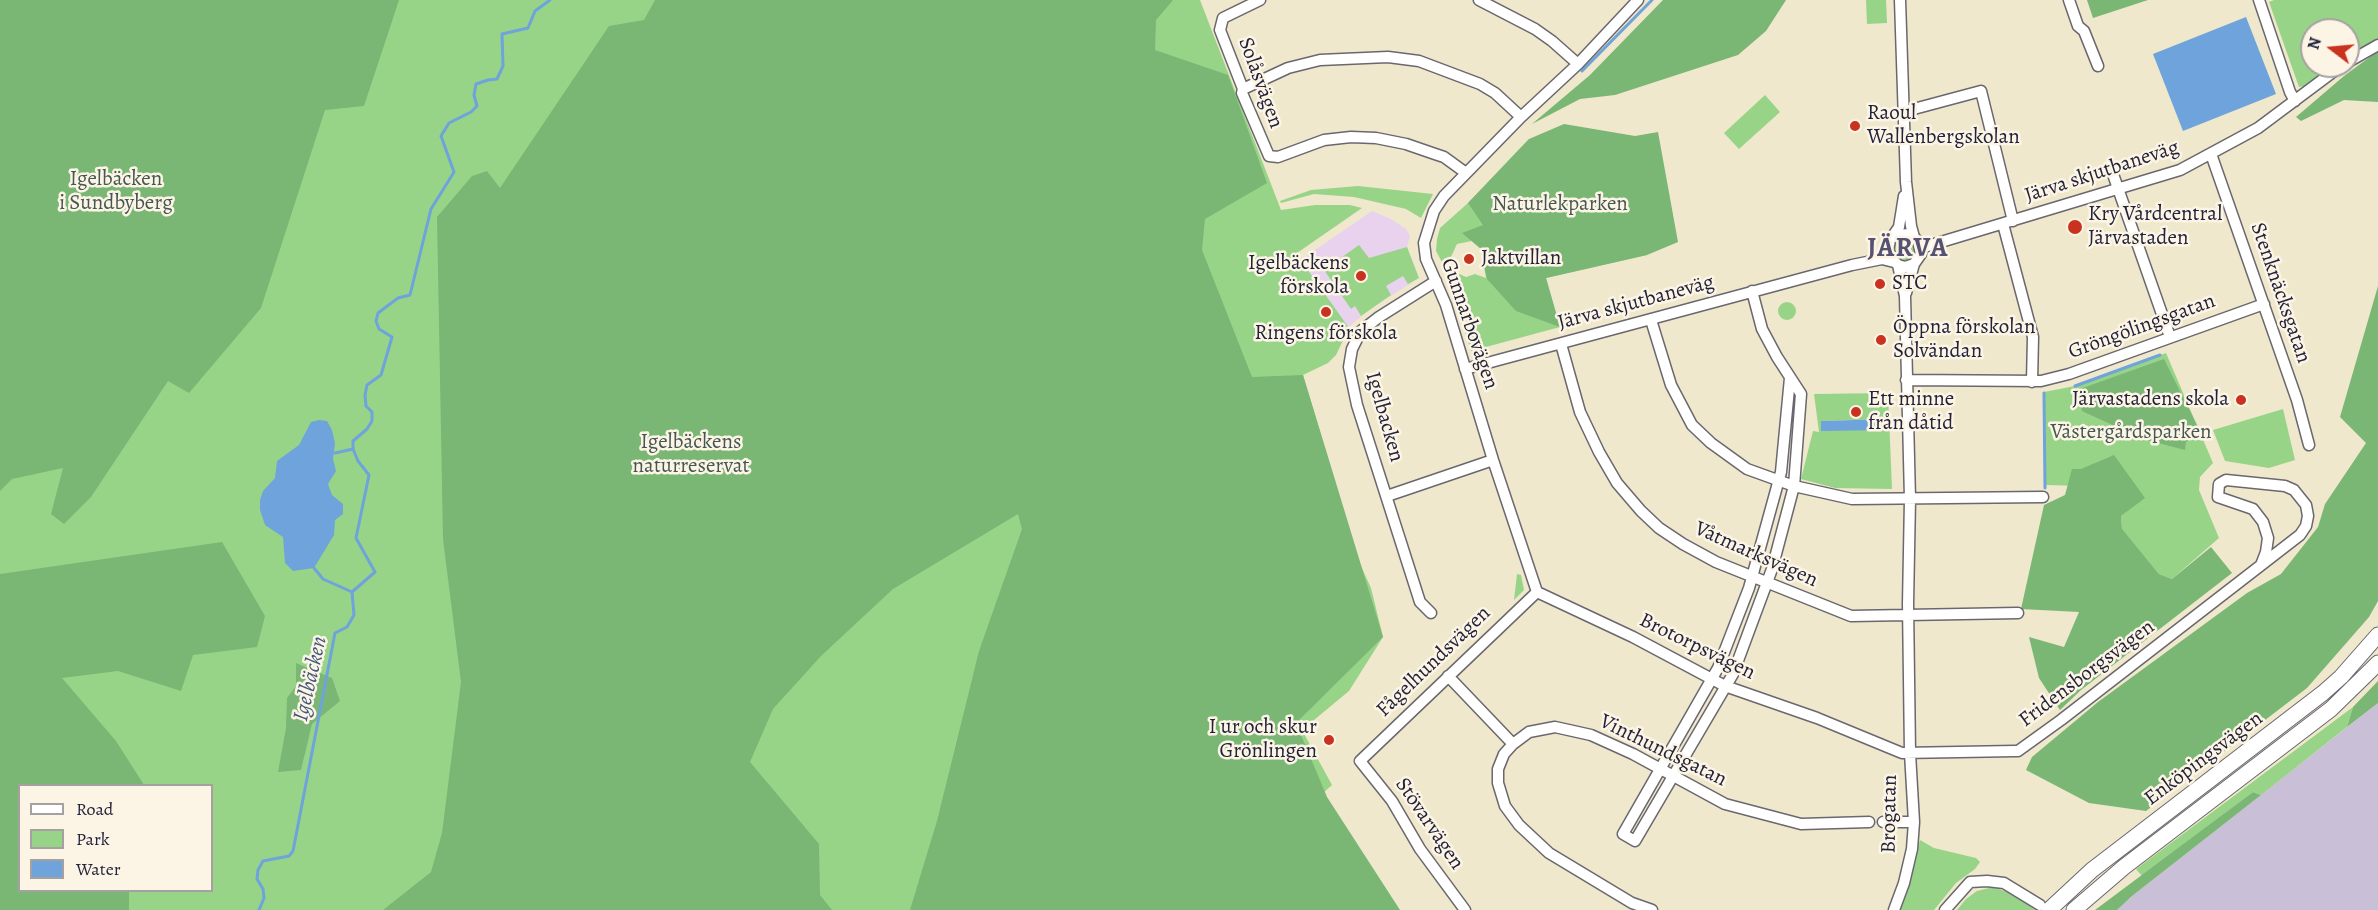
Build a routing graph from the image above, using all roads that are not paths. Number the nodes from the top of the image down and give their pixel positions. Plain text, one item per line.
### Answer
1 (1260, 0) edge
2 (1479, 0) edge
3 (1900, 0) edge
4 (2069, 0) edge
5 (2260, 0) edge
6 (1635, 1) edge
7 (2378, 45) edge
8 (2360, 55) edge
9 (1578, 64) junction
10 (2098, 66) dead end
11 (2325, 78) edge
12 (1243, 89) junction
13 (2295, 100) junction
14 (1910, 110) dead end
15 (1521, 117) junction
16 (2211, 154) junction
17 (1466, 173) junction
18 (2114, 177) dead end
19 (1906, 182) junction
20 (2118, 190) junction
21 (2008, 222) junction
22 (1896, 234) junction
23 (1914, 237) junction
24 (1921, 248) junction
25 (1883, 252) junction
26 (1896, 263) junction
27 (1914, 264) junction
28 (1436, 281) junction
29 (1752, 291) junction
30 (1905, 296) junction
31 (2264, 304) junction
32 (1651, 320) junction
33 (2170, 337) junction
34 (1561, 344) junction
35 (1465, 369) junction
36 (1790, 378) junction
37 (1906, 380) junction
38 (2032, 382) junction
39 (2309, 445) dead end
40 (1493, 460) junction
41 (1779, 482) junction
42 (1794, 486) junction
43 (1387, 496) junction
44 (2043, 497) dead end
45 (1910, 499) junction
46 (2260, 565) junction
47 (1753, 578) junction
48 (1767, 584) junction
49 (1537, 592) junction
50 (1431, 613) dead end
51 (2018, 613) dead end
52 (1908, 616) junction
53 (2378, 635) edge
54 (2378, 663) edge
55 (1448, 676) junction
56 (1712, 680) junction
57 (1725, 687) junction
58 (1513, 744) junction
59 (1910, 753) junction
60 (1360, 761) joint
61 (1661, 768) junction
62 (1674, 775) junction
63 (1869, 822) dead end
64 (1883, 822) dead end
65 (1914, 822) junction
66 (2045, 908) edge
67 (1465, 910) edge
68 (1652, 910) edge
69 (1894, 910) edge
70 (1945, 910) edge
71 (2074, 910) edge

1 - 12 street, Solåsvägen
2 - 9 street
3 - 19 street
4 - 10 street
5 - 13 street
6 - 9 street, Gunnarbovägen
7 - 8 street
9 - 15 street, Gunnarbovägen
11 - 13 street, Järva skjutbaneväg
12 - 15 street
12 - 17 street, Solåsvägen
13 - 16 street, Järva skjutbaneväg
14 - 21 street
15 - 17 street, Gunnarbovägen
16 - 20 street, Järva skjutbaneväg
16 - 31 street, Stenknäcksgatan
17 - 28 street, Gunnarbovägen
18 - 20 street
19 - 22 street
19 - 23 street
20 - 21 street, Järva skjutbaneväg
20 - 33 street
21 - 24 street, Järva skjutbaneväg
21 - 38 street
22 - 23 street
22 - 25 street
23 - 24 street
24 - 27 street
25 - 26 street
25 - 29 street, Järva skjutbaneväg
26 - 27 street
26 - 30 street
27 - 30 street
28 - 35 street, Gunnarbovägen
28 - 43 street, Igelbacken
29 - 32 street, Järva skjutbaneväg
29 - 36 street
30 - 37 street
31 - 33 street, Gröngölingsgatan
31 - 39 street, Stenknäcksgatan
32 - 34 street, Järva skjutbaneväg
32 - 41 street
33 - 38 street, Gröngölingsgatan
34 - 35 street, Järva skjutbaneväg
34 - 47 street, Våtmarksvägen
35 - 40 street, Gunnarbovägen
36 - 41 street
36 - 42 street
37 - 38 street
37 - 45 street
40 - 43 street, Igelbacken
40 - 49 street, Gunnarbovägen
41 - 42 street
41 - 47 street
42 - 45 street
42 - 48 street
43 - 50 street, Igelbacken
44 - 45 street
45 - 52 street
46 - 46 street, Fridensborgsvägen
46 - 59 street, Fridensborgsvägen
47 - 48 street, Våtmarksvägen
47 - 56 street
48 - 52 street, Våtmarksvägen
48 - 57 street
49 - 55 street, Fågelhundsvägen
49 - 56 street, Brotorpsvägen
51 - 52 street
52 - 59 street
53 - 66 main road, Enköpingsvägen
54 - 71 main road, Enköpingsvägen
55 - 58 street
55 - 60 street, Fågelhundsvägen
56 - 57 street, Brotorpsvägen
56 - 61 street
57 - 59 street, Brotorpsvägen
57 - 62 street
58 - 61 street, Vinthundsgatan
58 - 68 street
59 - 65 street, Brogatan
60 - 67 street, Stövarvägen
61 - 62 street, Vinthundsgatan
61 - 62 street
62 - 63 street, Vinthundsgatan
64 - 65 street
65 - 69 street, Brogatan
66 - 70 street

